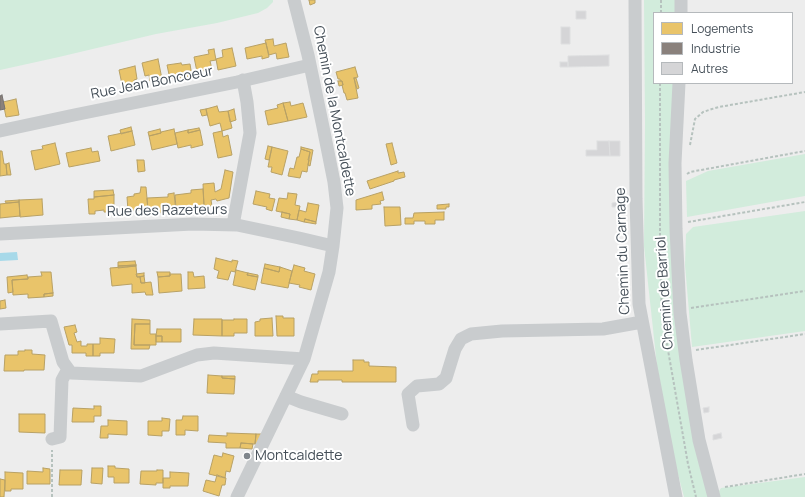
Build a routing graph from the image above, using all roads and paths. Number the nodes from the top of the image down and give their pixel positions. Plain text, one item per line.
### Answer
1 (294, 0) edge
2 (635, 0) edge
3 (661, 0) edge
4 (681, 0) edge
5 (661, 12) edge
6 (681, 12) edge
7 (310, 65) junction
8 (243, 80) junction
9 (679, 84) edge
10 (805, 92) edge
11 (0, 132) edge
12 (689, 148) dead end
13 (805, 151) edge
14 (675, 180) junction
15 (805, 202) edge
16 (233, 225) junction
17 (676, 229) junction
18 (0, 234) edge
19 (333, 246) junction
20 (805, 291) edge
21 (680, 310) junction
22 (642, 322) junction
23 (0, 324) edge
24 (805, 334) edge
25 (685, 351) junction
26 (304, 359) junction
27 (68, 369) junction
28 (286, 396) junction
29 (342, 414) dead end
30 (413, 424) dead end
31 (52, 439) joint
32 (805, 474) edge
33 (713, 493) edge
34 (52, 497) edge
35 (237, 497) edge
36 (676, 497) edge

1 - 7 street, Chemin de la Montcaldette
2 - 22 street, Chemin du Carnage
3 - 5 path
4 - 6 street
7 - 8 street, Rue Jean Boncoeur
7 - 19 street, Chemin de la Montcaldette
8 - 11 street, Rue Jean Boncoeur
8 - 16 street
9 - 14 street, Chemin de Barriol
10 - 12 path
13 - 14 path
14 - 17 street, Chemin de Barriol
15 - 17 path
16 - 18 street, Rue des Razeteurs
16 - 19 street, Rue des Razeteurs
17 - 21 street, Chemin de Barriol
19 - 26 street, Chemin de la Montcaldette
20 - 21 path
21 - 25 street, Chemin de Barriol
22 - 30 street
22 - 36 street, Chemin du Carnage
23 - 27 street
24 - 25 path
25 - 33 street, Chemin de Barriol
26 - 27 street
26 - 28 street, Chemin de la Montcaldette
27 - 31 street
28 - 29 street
28 - 35 street, Chemin de la Montcaldette
31 - 34 path
32 - 33 path

